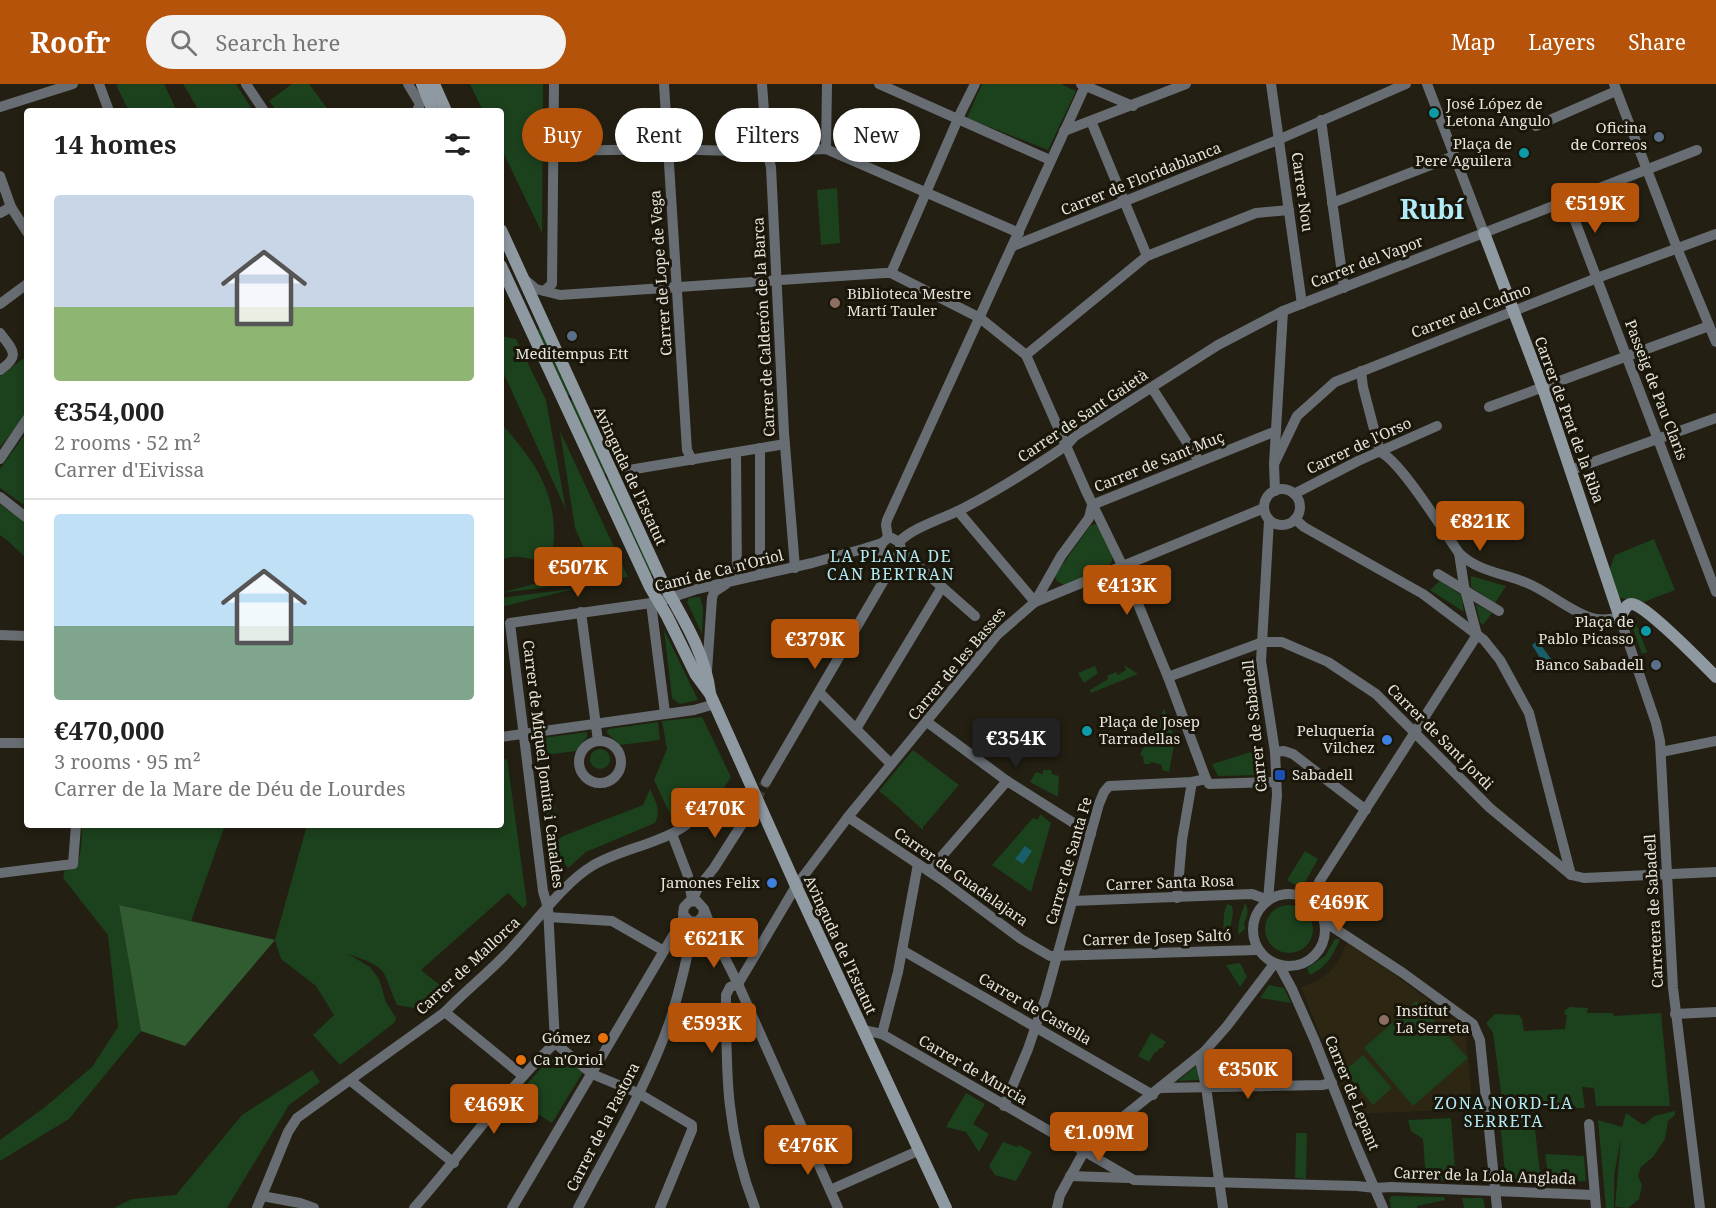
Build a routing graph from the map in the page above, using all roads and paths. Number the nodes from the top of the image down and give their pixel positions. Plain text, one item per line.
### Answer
1 (73, 84) edge
2 (99, 84) edge
3 (246, 84) edge
4 (408, 84) edge
5 (422, 84) edge
6 (434, 84) edge
7 (554, 84) edge
8 (664, 84) edge
9 (762, 84) edge
10 (827, 84) edge
11 (879, 84) edge
12 (975, 84) edge
13 (1186, 84) edge
14 (1271, 84) edge
15 (1406, 84) edge
16 (1427, 84) edge
17 (1084, 85) edge
18 (1615, 88) edge
19 (1133, 106) junction
20 (0, 107) edge
21 (419, 107) edge
22 (108, 108) edge
23 (262, 108) edge
24 (432, 108) edge
25 (445, 108) edge
26 (554, 108) edge
27 (665, 108) edge
28 (764, 108) edge
29 (958, 120) junction
30 (1321, 120) junction
31 (1091, 121) junction
32 (1536, 126) dead end
33 (1064, 132) junction
34 (1280, 139) junction
35 (821, 149) edge
36 (826, 149) junction
37 (1697, 150) dead end
38 (1454, 156) junction
39 (1050, 160) junction
40 (553, 162) edge
41 (669, 162) edge
42 (770, 162) edge
43 (1647, 171) junction
44 (0, 176) edge
45 (927, 192) junction
46 (1567, 200) junction
47 (1125, 202) junction
48 (1332, 203) junction
49 (11, 207) junction
50 (1289, 210) junction
51 (0, 213) edge
52 (24, 227) edge
53 (1018, 233) junction
54 (1484, 233) junction
55 (1716, 234) edge
56 (504, 236) edge
57 (1013, 246) junction
58 (1677, 248) junction
59 (1148, 256) junction
60 (504, 273) edge
61 (891, 273) junction
62 (523, 277) junction
63 (1597, 278) junction
64 (777, 279) junction
65 (24, 286) edge
66 (677, 288) junction
67 (1344, 288) junction
68 (544, 291) junction
69 (0, 304) edge
70 (1302, 304) junction
71 (1282, 311) junction
72 (1513, 311) junction
73 (980, 318) junction
74 (1709, 326) junction
75 (0, 333) edge
76 (1716, 342) edge
77 (1026, 355) junction
78 (1627, 357) junction
79 (0, 370) edge
80 (1361, 371) junction
81 (1152, 388) junction
82 (1543, 388) junction
83 (1490, 407) dead end
84 (1716, 418) edge
85 (24, 423) edge
86 (1437, 426) dead end
87 (1276, 431) junction
88 (1659, 439) junction
89 (785, 444) junction
90 (1067, 446) junction
91 (760, 448) junction
92 (1380, 452) junction
93 (736, 453) junction
94 (0, 459) edge
95 (693, 460) junction
96 (1199, 461) junction
97 (1274, 464) junction
98 (629, 470) dead end
99 (1571, 470) junction
100 (1275, 491) junction
101 (1294, 494) junction
102 (0, 497) edge
103 (1092, 505) junction
104 (1264, 508) junction
105 (957, 511) junction
106 (24, 516) edge
107 (1295, 519) junction
108 (1274, 523) junction
109 (890, 549) junction
110 (1460, 553) junction
111 (1122, 565) junction
112 (795, 568) junction
113 (1712, 570) edge
114 (1438, 574) dead end
115 (760, 575) junction
116 (734, 580) junction
117 (942, 587) junction
118 (697, 589) junction
119 (1465, 591) junction
120 (1716, 592) edge
121 (672, 596) junction
122 (655, 602) junction
123 (1035, 602) junction
124 (711, 605) junction
125 (1499, 611) dead end
126 (581, 612) junction
127 (975, 616) dead end
128 (1620, 618) junction
129 (510, 623) joint
130 (0, 635) edge
131 (1477, 635) junction
132 (24, 636) edge
133 (1263, 642) junction
134 (701, 673) junction
135 (1168, 677) junction
136 (1716, 677) edge
137 (819, 692) junction
138 (713, 699) junction
139 (665, 713) junction
140 (596, 722) junction
141 (927, 722) junction
142 (856, 729) junction
143 (1415, 732) junction
144 (522, 734) junction
145 (504, 737) edge
146 (598, 741) dead end
147 (1716, 741) edge
148 (0, 743) edge
149 (24, 743) edge
150 (1275, 752) junction
151 (1661, 752) junction
152 (891, 764) junction
153 (1206, 779) junction
154 (1007, 781) junction
155 (766, 782) tunnel mouth
156 (1192, 782) junction
157 (1276, 782) junction
158 (706, 803) dead end
159 (1366, 810) junction
160 (749, 813) tunnel mouth
161 (848, 817) junction
162 (76, 828) edge
163 (672, 834) junction
164 (1091, 834) junction
165 (1562, 855) junction
166 (1546, 856) junction
167 (918, 864) junction
168 (929, 871) junction
169 (1270, 871) junction
170 (1716, 872) edge
171 (0, 873) edge
172 (1571, 875) junction
173 (1667, 875) junction
174 (1319, 882) junction
175 (796, 886) junction
176 (1285, 894) junction
177 (1299, 895) junction
178 (1177, 898) junction
179 (1268, 900) junction
180 (1072, 901) junction
181 (699, 904) junction
182 (1315, 904) junction
183 (548, 913) junction
184 (693, 920) junction
185 (1325, 922) junction
186 (716, 940) junction
187 (902, 950) junction
188 (664, 951) junction
189 (1259, 952) junction
190 (1057, 956) junction
191 (1277, 964) junction
192 (1292, 966) junction
193 (738, 984) junction
194 (1256, 986) junction
195 (1292, 989) junction
196 (445, 1012) junction
197 (1716, 1012) edge
198 (1676, 1014) junction
199 (1036, 1026) junction
200 (863, 1030) junction
201 (882, 1034) junction
202 (555, 1043) junction
203 (1199, 1056) junction
204 (592, 1074) junction
205 (523, 1076) junction
206 (351, 1081) junction
207 (1332, 1083) junction
208 (1206, 1087) junction
209 (1157, 1091) junction
210 (638, 1093) junction
211 (1004, 1106) junction
212 (1589, 1124) dead end
213 (920, 1150) junction
214 (1084, 1151) junction
215 (454, 1163) junction
216 (1070, 1176) junction
217 (1127, 1178) junction
218 (1219, 1182) junction
219 (1375, 1188) junction
220 (830, 1190) junction
221 (1495, 1190) junction
222 (1594, 1195) junction
223 (262, 1196) junction
224 (257, 1208) edge
225 (314, 1208) edge
226 (414, 1208) edge
227 (512, 1208) edge
228 (578, 1208) edge
229 (660, 1208) edge
230 (755, 1208) edge
231 (838, 1208) edge
232 (946, 1208) edge
233 (1057, 1208) edge
234 (1223, 1208) edge
235 (1383, 1208) edge
236 (1497, 1208) edge
237 (1596, 1208) edge
238 (1700, 1208) edge

1 - 20 street
2 - 22 street
3 - 23 street
4 - 21 street
5 - 24 main road
6 - 25 main road
7 - 26 street
8 - 27 street, Carrer de Lope de Vega
9 - 28 street, Carrer de Calderón de la Barca
10 - 36 street
11 - 29 street
12 - 29 street
13 - 19 street
14 - 34 street, Carrer Nou
15 - 30 street, Carrer de Floridablanca
16 - 38 street
17 - 19 street
17 - 33 street
18 - 32 street
18 - 43 street
19 - 31 street
29 - 39 street
29 - 45 street
30 - 34 street, Carrer de Floridablanca
30 - 48 street
31 - 33 street
31 - 47 street
33 - 39 street
34 - 47 street, Carrer de Floridablanca
34 - 50 street, Carrer Nou
35 - 36 street
36 - 45 street
37 - 43 street, Carrer del Vapor
38 - 48 street
38 - 54 street
39 - 53 street
40 - 68 street
41 - 66 street, Carrer de Lope de Vega
42 - 64 street, Carrer de Calderón de la Barca
43 - 46 street, Carrer del Vapor
43 - 58 street
44 - 49 street
45 - 53 street
45 - 61 street
46 - 54 street, Carrer del Vapor
46 - 63 street, Passeig de Pau Claris
47 - 57 street, Carrer de Floridablanca
47 - 59 street
48 - 67 street
49 - 51 street
49 - 52 street
50 - 59 street
50 - 70 street, Carrer Nou
53 - 57 street
54 - 67 street, Carrer del Vapor
54 - 72 main road, Carrer de Prat de la Riba
55 - 58 street, Carrer del Cadmo
56 - 62 main road, Avinguda de l'Estatut
57 - 73 street
58 - 63 street, Carrer del Cadmo
58 - 74 street
59 - 77 street
60 - 122 main road, Avinguda de l'Estatut
61 - 64 street
61 - 73 street
62 - 68 street
62 - 121 main road, Avinguda de l'Estatut
63 - 72 street, Carrer del Cadmo
63 - 78 street, Passeig de Pau Claris
64 - 66 street
64 - 89 street, Carrer de Calderón de la Barca
65 - 69 street
66 - 68 street
66 - 95 street, Carrer de Lope de Vega
67 - 70 street, Carrer del Vapor
70 - 71 street, Carrer del Vapor
71 - 81 street, Carrer de Sant Gaietà
71 - 87 street
72 - 80 street, Carrer del Cadmo
72 - 82 main road, Carrer de Prat de la Riba
73 - 77 street
73 - 109 street
74 - 76 street
74 - 78 street
75 - 79 street
77 - 90 street
78 - 82 street
78 - 88 street, Passeig de Pau Claris
80 - 92 street
80 - 97 street, Carrer del Cadmo
81 - 90 street, Carrer de Sant Gaietà
81 - 96 street
82 - 83 street
82 - 99 main road, Carrer de Prat de la Riba
84 - 88 street
85 - 94 street
86 - 92 street, Carrer de l'Orso
87 - 96 street, Carrer de Sant Muç
87 - 97 street
88 - 99 street
88 - 113 street, Passeig de Pau Claris
89 - 91 street
89 - 112 street, Carrer de Calderón de la Barca
90 - 103 street
90 - 105 street, Carrer de Sant Gaietà
91 - 93 street
91 - 115 street
92 - 101 street, Carrer de l'Orso
92 - 110 street
93 - 95 street
93 - 116 street
95 - 98 street
96 - 103 street, Carrer de Sant Muç
97 - 100 street
99 - 128 main road, Carrer de Prat de la Riba
100 - 101 street
100 - 104 street
101 - 107 street
102 - 106 street
103 - 111 street
103 - 123 street, Carrer de Sant Muç
104 - 108 street
104 - 111 street, Carrer de les Basses
105 - 109 street, Carrer de Sant Gaietà
105 - 123 street
107 - 108 street
107 - 131 street
108 - 133 street, Carrer de Sabadell
109 - 112 street, Camí de Ca n'Oriol
109 - 117 street
109 - 137 street
110 - 119 street
110 - 128 street
111 - 123 street, Carrer de les Basses
111 - 135 street
112 - 115 street, Camí de Ca n'Oriol
113 - 120 street, Passeig de Pau Claris
114 - 119 street
115 - 116 street, Camí de Ca n'Oriol
116 - 118 street, Camí de Ca n'Oriol
116 - 124 street
117 - 127 street
117 - 142 street
118 - 121 street, Camí de Ca n'Oriol
118 - 124 street
119 - 125 street
119 - 131 street
121 - 122 street, Camí de Ca n'Oriol
121 - 134 main road, Avinguda de l'Estatut
122 - 126 street, Camí de Ca n'Oriol
122 - 134 main road, Avinguda de l'Estatut
122 - 139 street, Avinguda de l'Estatut
123 - 141 street, Carrer de les Basses
124 - 134 street
126 - 129 street, Camí de Ca n'Oriol
126 - 140 street
128 - 136 main road
128 - 151 street, Carretera de Sabadell
129 - 144 street, Carrer de Miquel Jomita i Canaldes
130 - 132 street
131 - 143 street
131 - 165 street
133 - 135 street, Carrer de Sant Jordi
133 - 143 street, Carrer de Sant Jordi
133 - 150 street, Carrer de Sabadell
134 - 138 main road, Avinguda de l'Estatut
135 - 153 street
137 - 142 street
137 - 155 street
138 - 139 street
138 - 175 main road, Avinguda de l'Estatut
139 - 140 street
140 - 144 street
140 - 146 street
141 - 152 street, Carrer de les Basses
141 - 154 street
142 - 152 street
143 - 159 street
143 - 166 street, Carrer de Sant Jordi
144 - 145 street
144 - 183 street, Carrer de Miquel Jomita i Canaldes
147 - 151 street
148 - 149 street
150 - 157 street, Carrer de Sabadell
150 - 159 street
151 - 173 street, Carretera de Sabadell
152 - 161 street, Carrer de les Basses
153 - 156 street, Carrer de Santa Fe
153 - 157 street, Carrer de Santa Fe
154 - 164 street
154 - 168 street
156 - 164 street, Carrer de Santa Fe
156 - 178 street
157 - 169 street, Carrer de Sabadell
158 - 163 street, Carrer de Mallorca
159 - 174 street
160 - 181 street
161 - 167 street, Carrer de Guadalajara
161 - 175 street, Carrer de les Basses
162 - 171 street
163 - 181 street
163 - 183 street, Carrer de Mallorca
164 - 180 street, Carrer de Santa Fe
165 - 166 street
165 - 172 street
166 - 172 street, Carrer de Sant Jordi
167 - 168 street, Carrer de Guadalajara
167 - 187 street
168 - 190 street, Carrer de Guadalajara
169 - 176 street
169 - 179 street, Carrer de Sabadell
170 - 173 street
172 - 173 street
173 - 198 street, Carretera de Sabadell
174 - 177 street
174 - 182 street
175 - 193 street, Carrer de les Basses
175 - 200 main road, Avinguda de l'Estatut
176 - 177 street
176 - 179 street
177 - 182 street
178 - 179 street, Carrer Santa Rosa
178 - 180 street, Carrer Santa Rosa
179 - 189 street
180 - 190 street, Carrer de Santa Fe
181 - 184 street
181 - 184 street
181 - 186 street
182 - 185 street
183 - 188 street
183 - 196 street, Carrer de Mallorca
183 - 202 street, Carrer de Miquel Jomita i Canaldes
184 - 186 street
184 - 188 street
184 - 210 street, Carrer de la Pastora
185 - 192 street
185 - 221 street
186 - 193 street
187 - 199 street, Carrer de Castella
187 - 201 street
188 - 204 street
189 - 190 street, Carrer de Josep Saltó
189 - 191 street
189 - 194 street
190 - 199 street, Carrer de Santa Fe
191 - 192 street
191 - 194 street
191 - 195 street, Carrer de Lepant
192 - 195 street, Carrer de Lepant
193 - 220 street
193 - 230 street, Carrer de les Basses
194 - 203 street
195 - 207 street, Carrer de Lepant
196 - 205 street
196 - 206 street, Carrer de Mallorca
197 - 198 street
198 - 238 street, Carretera de Sabadell
199 - 209 street, Carrer de Castella
199 - 211 street, Carrer de Santa Fe
200 - 201 street, Carrer de Murcia
200 - 213 main road, Avinguda de l'Estatut
201 - 211 street, Carrer de Murcia
202 - 204 street
202 - 205 street
203 - 208 street
203 - 209 street
204 - 210 street
204 - 227 street
205 - 215 street
206 - 215 street
206 - 223 street, Carrer de Mallorca
207 - 208 street
207 - 219 street, Carrer de Lepant
208 - 209 street
208 - 218 street
209 - 214 street
210 - 228 street, Carrer de la Pastora
210 - 229 street
211 - 214 street, Carrer de Murcia
212 - 222 street
213 - 220 street
213 - 232 main road, Avinguda de l'Estatut
214 - 216 street
214 - 217 street, Carrer de Murcia
215 - 226 street
216 - 217 street, Carrer de Murcia
216 - 233 street
217 - 218 street, Carrer de Murcia
218 - 219 street, Carrer de Murcia
218 - 234 street
219 - 221 street, Carrer de la Lola Anglada
219 - 235 street, Carrer de Lepant
220 - 231 street
221 - 222 street, Carrer de la Lola Anglada
221 - 236 street
222 - 237 street
223 - 224 street, Carrer de Mallorca
223 - 225 street

